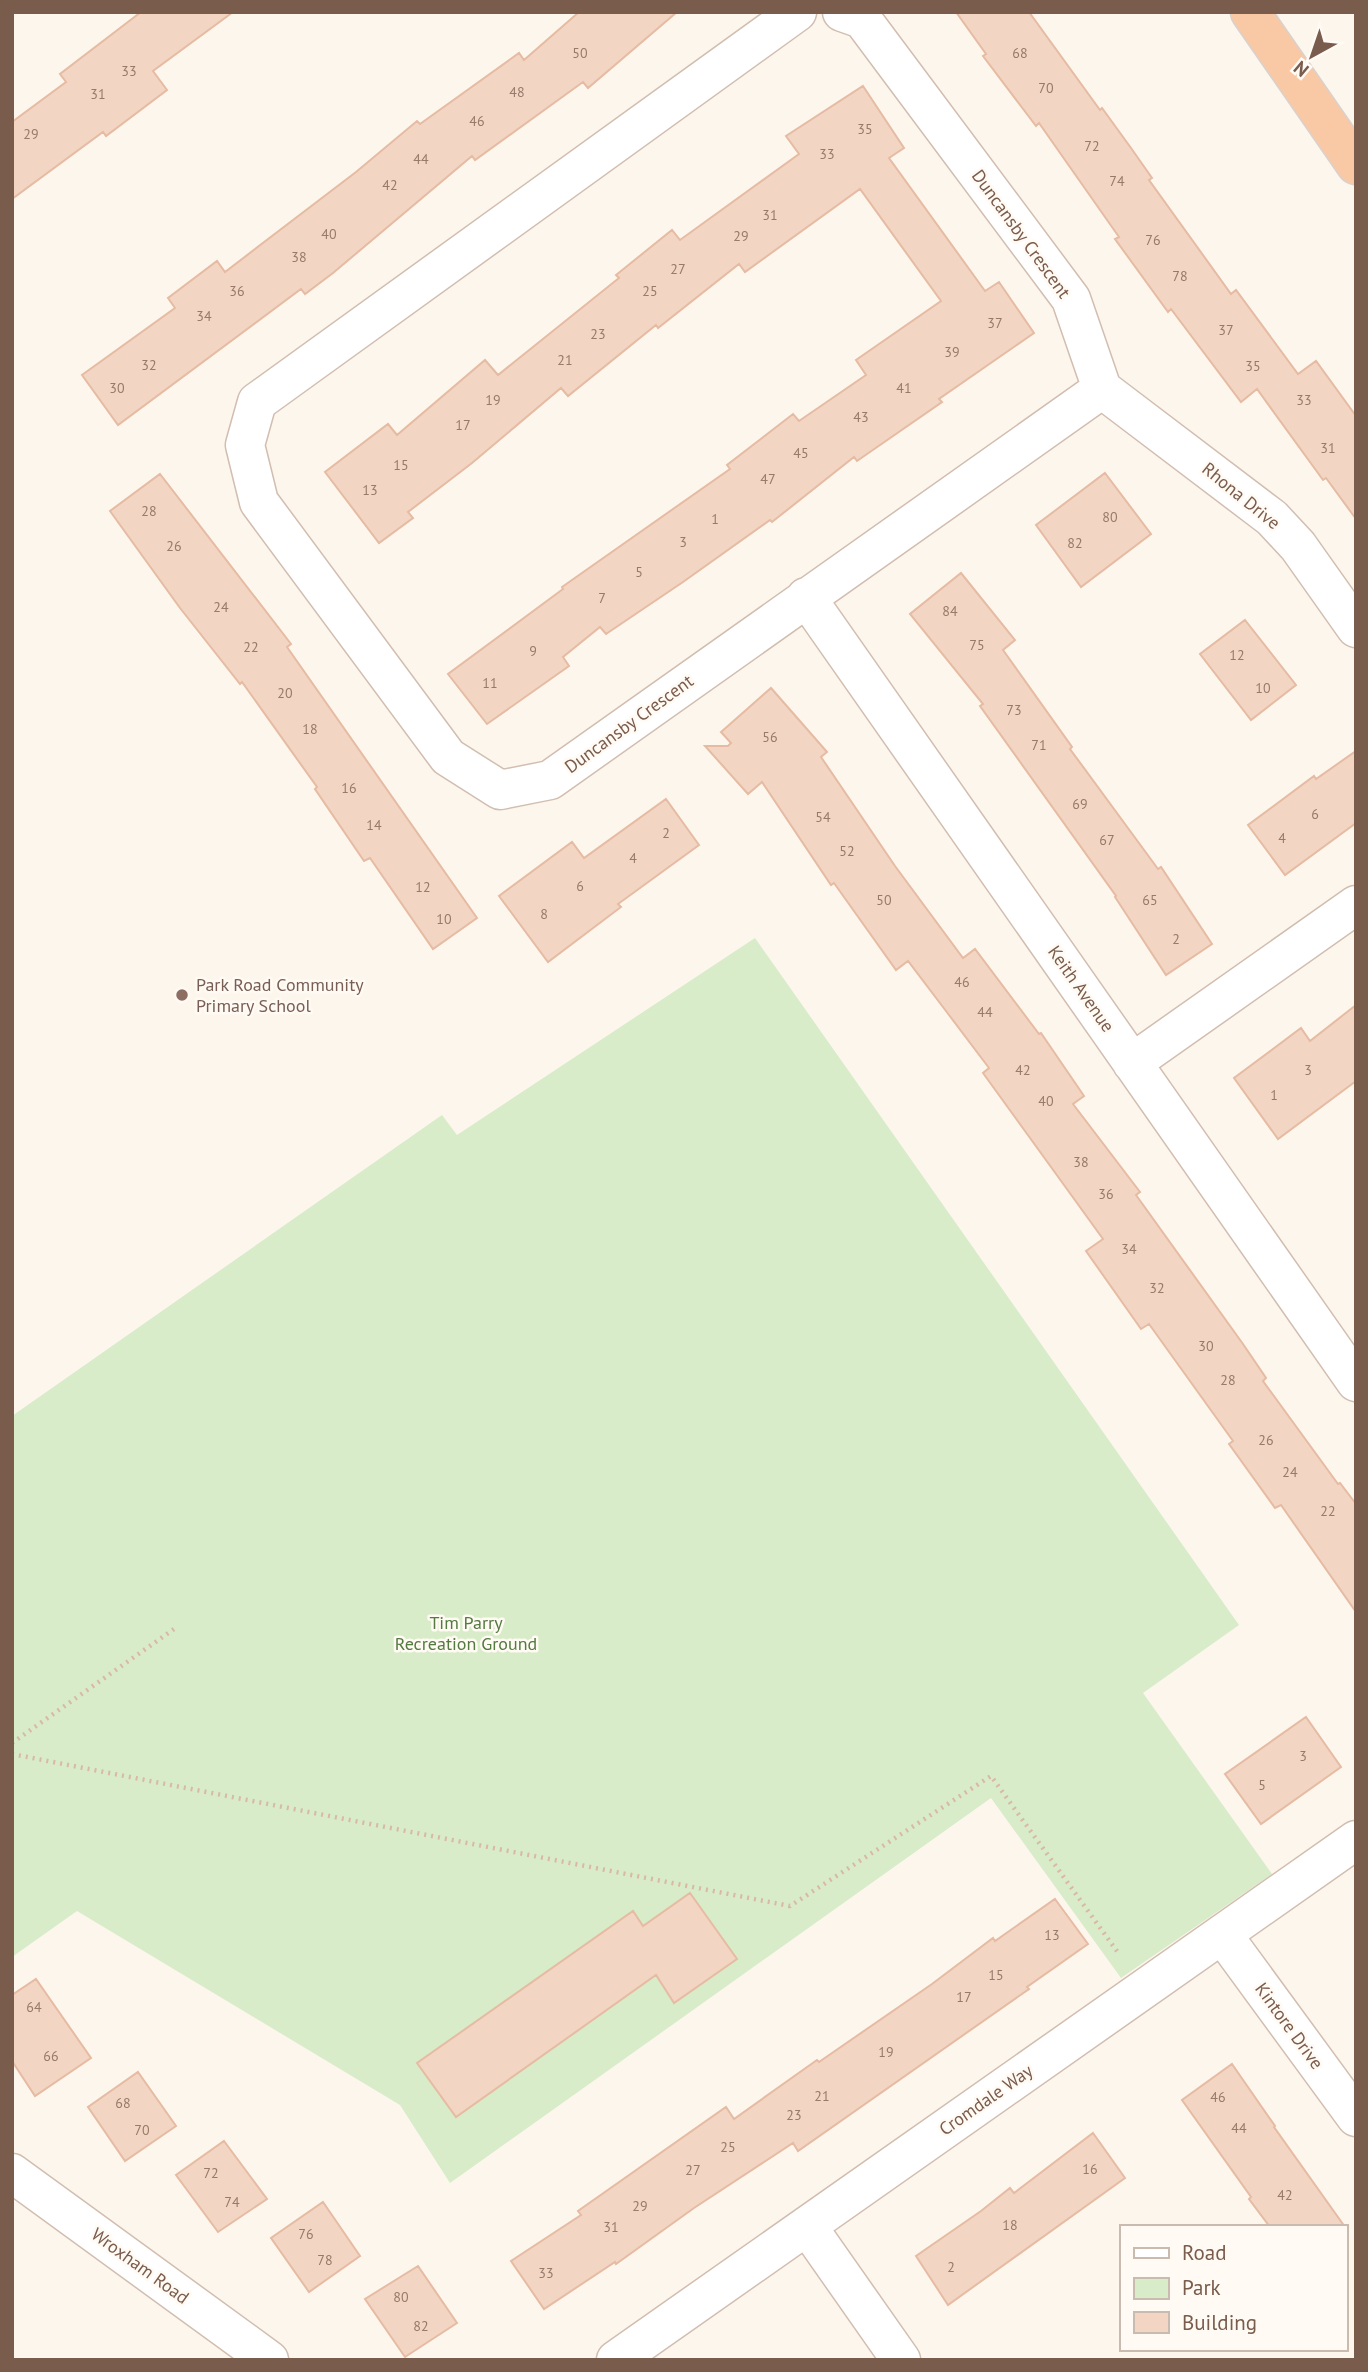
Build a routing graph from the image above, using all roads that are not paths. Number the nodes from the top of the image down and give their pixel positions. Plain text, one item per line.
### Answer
1 (797, 12) edge
2 (842, 12) edge
3 (1250, 12) edge
4 (1356, 165) edge
5 (1102, 388) junction
6 (806, 597) junction
7 (1356, 628) edge
8 (1356, 905) edge
9 (1132, 1063) junction
10 (1356, 1382) edge
11 (1356, 1840) edge
12 (1222, 1934) junction
13 (1356, 2117) edge
14 (12, 2173) edge
15 (807, 2226) junction
16 (269, 2360) edge
17 (616, 2360) edge
18 (901, 2360) edge

1 - 6 street, Duncansby Crescent
2 - 5 street, Duncansby Crescent
3 - 4 highway
5 - 6 street, Duncansby Crescent
5 - 7 street, Rhona Drive
6 - 9 street, Keith Avenue
8 - 9 street
9 - 10 street, Keith Avenue
11 - 12 street, Cromdale Way
12 - 13 street, Kintore Drive
12 - 15 street, Cromdale Way
14 - 16 street, Wroxham Road
15 - 17 street, Cromdale Way
15 - 18 street

